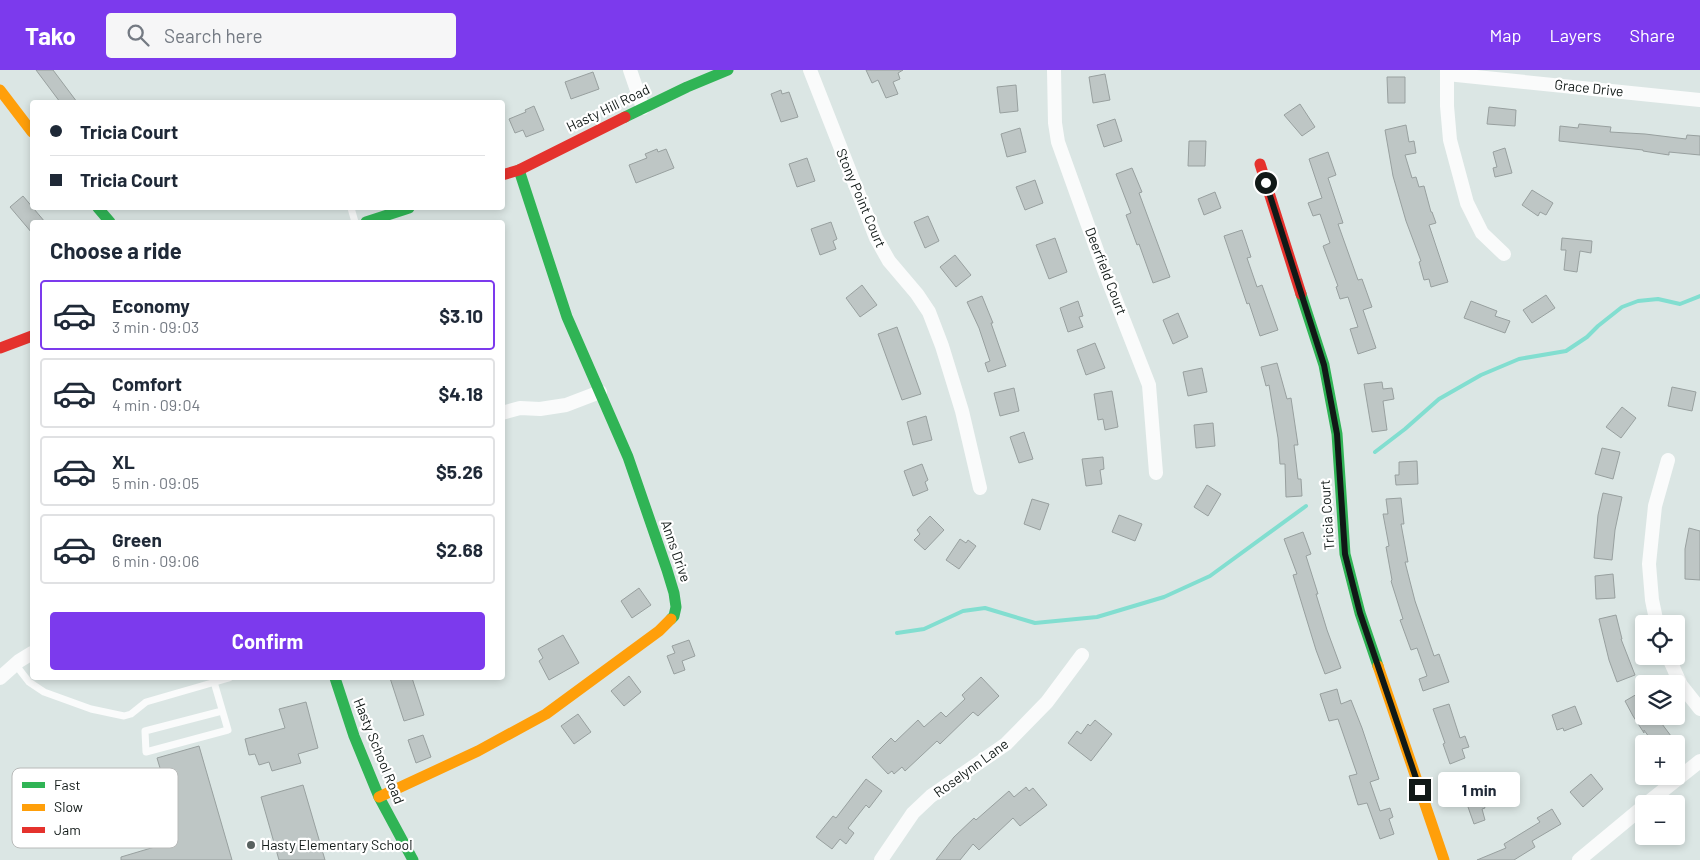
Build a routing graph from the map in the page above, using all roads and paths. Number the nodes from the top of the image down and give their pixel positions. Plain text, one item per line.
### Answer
1 (630, 70) edge
2 (728, 70) edge
3 (810, 70) edge
4 (1054, 70) edge
5 (1447, 72) edge
6 (0, 90) edge
7 (1700, 100) edge
8 (643, 108) junction
9 (30, 129) edge
10 (1260, 164) dead end
11 (519, 170) junction
12 (505, 175) edge
13 (100, 210) edge
14 (403, 210) edge
15 (108, 220) edge
16 (372, 220) edge
17 (1504, 254) dead end
18 (30, 337) edge
19 (0, 348) edge
20 (600, 392) junction
21 (505, 412) edge
22 (1668, 460) dead end
23 (1156, 473) dead end
24 (980, 488) dead end
25 (1655, 615) edge
26 (30, 654) edge
27 (1082, 655) dead end
28 (15, 664) junction
29 (1672, 665) edge
30 (0, 678) edge
31 (222, 680) edge
32 (336, 680) edge
33 (214, 682) junction
34 (1700, 709) edge
35 (222, 711) junction
36 (1700, 761) edge
37 (1658, 795) edge
38 (379, 797) junction
39 (1635, 814) edge
40 (1584, 858) edge
41 (413, 860) edge
42 (881, 860) edge
43 (1444, 860) edge

1 - 8 street
2 - 8 street, Hasty Hill Road
3 - 24 street, Stony Point Court
4 - 23 street, Deerfield Court
5 - 7 street, Grace Drive
5 - 17 street
6 - 9 street
8 - 11 street, Hasty Hill Road
10 - 43 street, Tricia Court
11 - 12 street, Hasty Hill Road
11 - 20 street, Anns Drive
13 - 15 street
14 - 16 street
18 - 19 street
20 - 21 street
20 - 38 street, Anns Drive
22 - 25 street
26 - 28 street
27 - 42 street, Roselynn Lane
28 - 30 street
28 - 33 lane
29 - 34 street
31 - 33 lane
32 - 38 street, Hasty School Road
33 - 35 lane
35 - 35 lane
36 - 37 street
38 - 41 street, Hasty School Road
39 - 40 street

